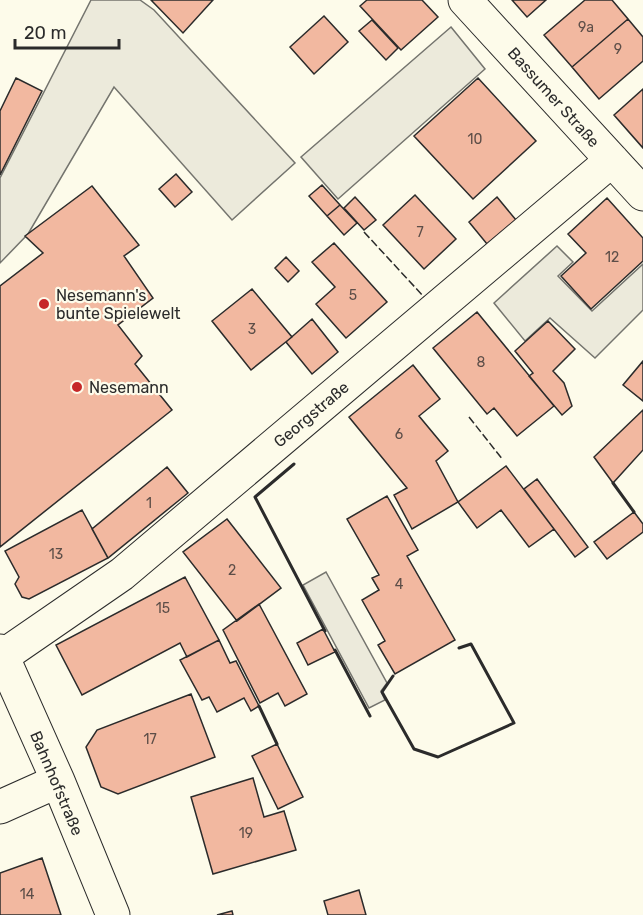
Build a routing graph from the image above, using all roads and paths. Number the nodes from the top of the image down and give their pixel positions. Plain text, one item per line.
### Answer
1 (465, 0) edge
2 (612, 160) junction
3 (643, 194) edge
4 (1, 654) edge
5 (58, 782) junction
6 (0, 807) edge
7 (113, 915) edge

1 - 2 street, Bassumer Straße
2 - 3 street, Bassumer Straße
2 - 4 street, Georgstraße
4 - 5 street, Bahnhofstraße
5 - 6 street
5 - 7 street, Bahnhofstraße

